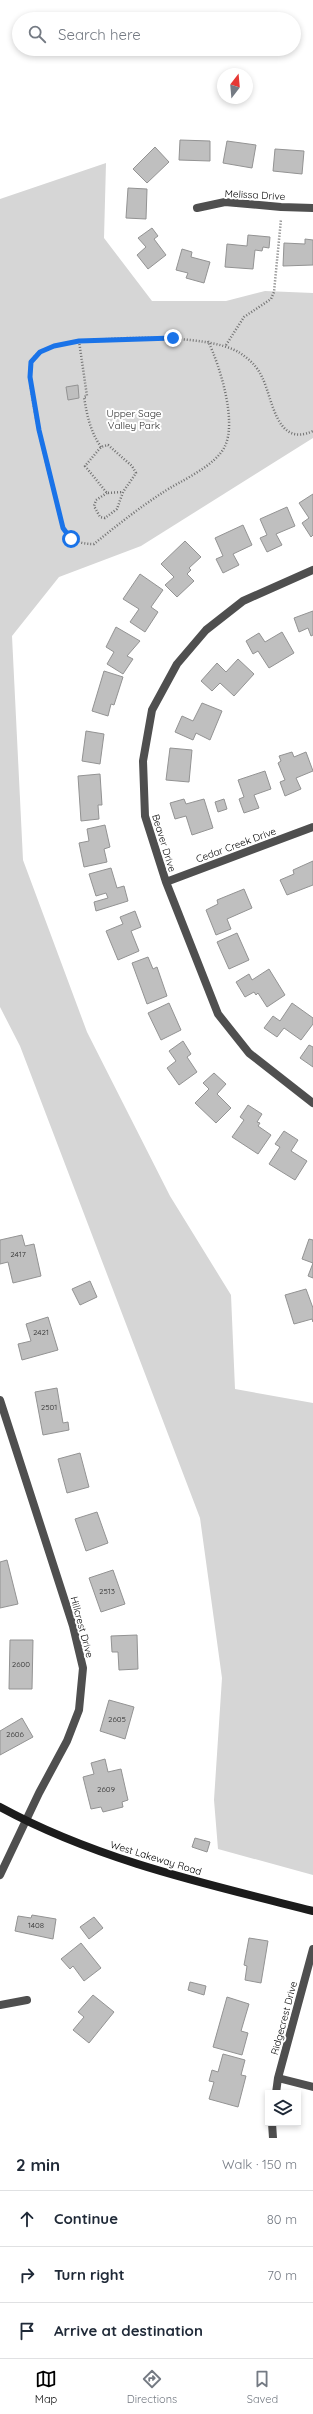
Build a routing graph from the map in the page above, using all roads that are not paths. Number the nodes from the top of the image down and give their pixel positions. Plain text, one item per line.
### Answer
1 (197, 208) dead end
2 (313, 208) edge
3 (313, 570) edge
4 (313, 827) edge
5 (166, 882) junction
6 (313, 1103) edge
7 (0, 1400) edge
8 (0, 1807) edge
9 (25, 1820) junction
10 (0, 1875) edge
11 (313, 1910) edge
12 (313, 1949) edge
13 (27, 2000) dead end
14 (0, 2005) edge
15 (278, 2078) junction
16 (313, 2087) edge
17 (276, 2090) edge
18 (272, 2126) edge
19 (274, 2138) edge

1 - 2 street, Melissa Drive
3 - 5 street, Beaver Drive
4 - 5 street, Cedar Creek Drive
5 - 6 street, Beaver Drive
7 - 9 street, Hillcrest Drive
8 - 9 street, West Lakeway Road
9 - 10 street, Hillcrest Drive
9 - 11 street, West Lakeway Road
12 - 15 street, Ridgecrest Drive
13 - 14 street
15 - 16 street
15 - 17 street, Ridgecrest Drive
18 - 19 street

